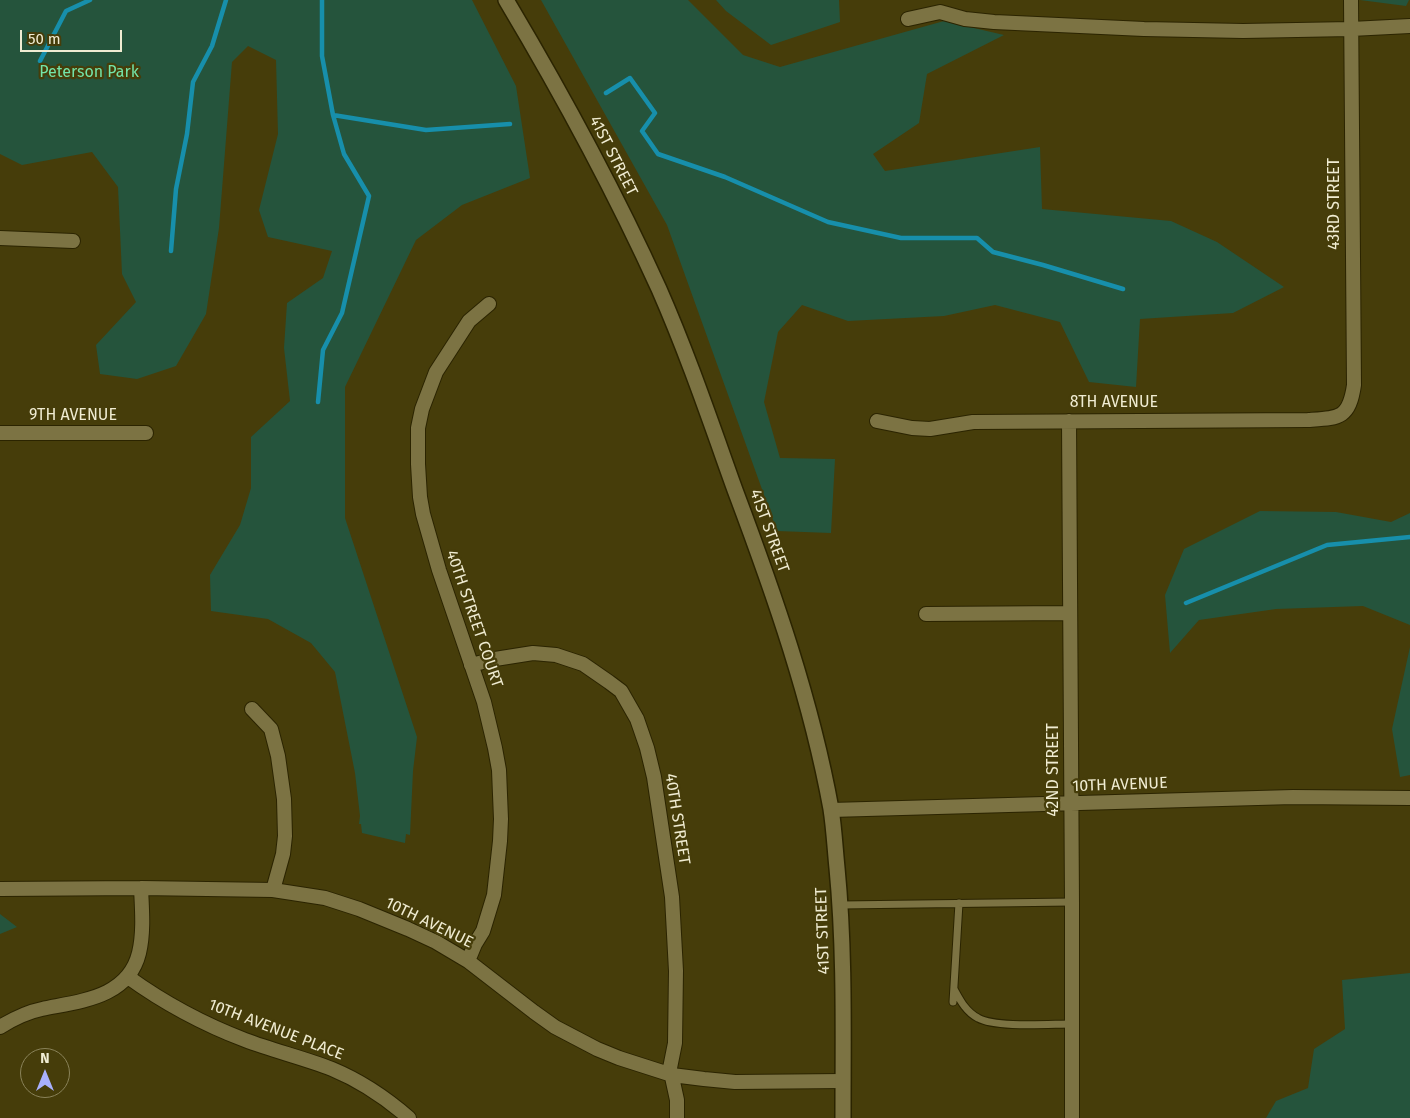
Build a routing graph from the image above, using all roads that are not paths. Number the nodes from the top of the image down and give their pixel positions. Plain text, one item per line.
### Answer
1 (506, 0) edge
2 (1351, 0) edge
3 (908, 19) dead end
4 (1410, 26) edge
5 (1351, 29) junction
6 (0, 238) edge
7 (73, 241) dead end
8 (490, 304) dead end
9 (1348, 408) joint
10 (877, 421) dead end
11 (1069, 421) junction
12 (0, 433) edge
13 (146, 433) dead end
14 (1070, 613) junction
15 (926, 614) dead end
16 (472, 665) junction
17 (252, 709) dead end
18 (1410, 798) edge
19 (1072, 804) junction
20 (831, 810) junction
21 (0, 888) edge
22 (141, 888) junction
23 (273, 890) junction
24 (1072, 902) junction
25 (959, 903) junction
26 (841, 905) junction
27 (468, 961) junction
28 (128, 977) junction
29 (954, 988) junction
30 (953, 1002) dead end
31 (1072, 1024) junction
32 (0, 1026) edge
33 (672, 1075) junction
34 (843, 1081) junction
35 (409, 1118) edge
36 (677, 1118) edge
37 (843, 1118) edge
38 (1072, 1118) edge

1 - 20 street, 41ST STREET
2 - 5 street, 43RD STREET
3 - 5 street
4 - 5 street
5 - 9 street, 43RD STREET
6 - 7 street
8 - 16 street, 40TH STREET COURT
9 - 11 street, 8TH AVENUE
10 - 11 street, 8TH AVENUE
11 - 14 street, 42ND STREET
12 - 13 street, 9TH AVENUE
14 - 15 street
14 - 19 street, 42ND STREET
16 - 27 street, 40TH STREET COURT
16 - 33 street, 40TH STREET
17 - 23 street
18 - 19 street, 10TH AVENUE
19 - 20 street, 10TH AVENUE
19 - 24 street, 42ND STREET
20 - 26 street, 41ST STREET
21 - 22 street, 10TH AVENUE
22 - 23 street, 10TH AVENUE
22 - 28 street
23 - 27 street, 10TH AVENUE
24 - 25 lane
24 - 31 street, 42ND STREET
25 - 26 lane
25 - 29 lane
26 - 34 street, 41ST STREET
27 - 33 street, 10TH AVENUE
28 - 32 street
28 - 35 street, 10TH AVENUE PLACE
29 - 30 lane
29 - 31 lane
31 - 38 street, 42ND STREET
33 - 34 street, 10TH AVENUE
33 - 36 street, 40TH STREET
34 - 37 street, 41ST STREET

